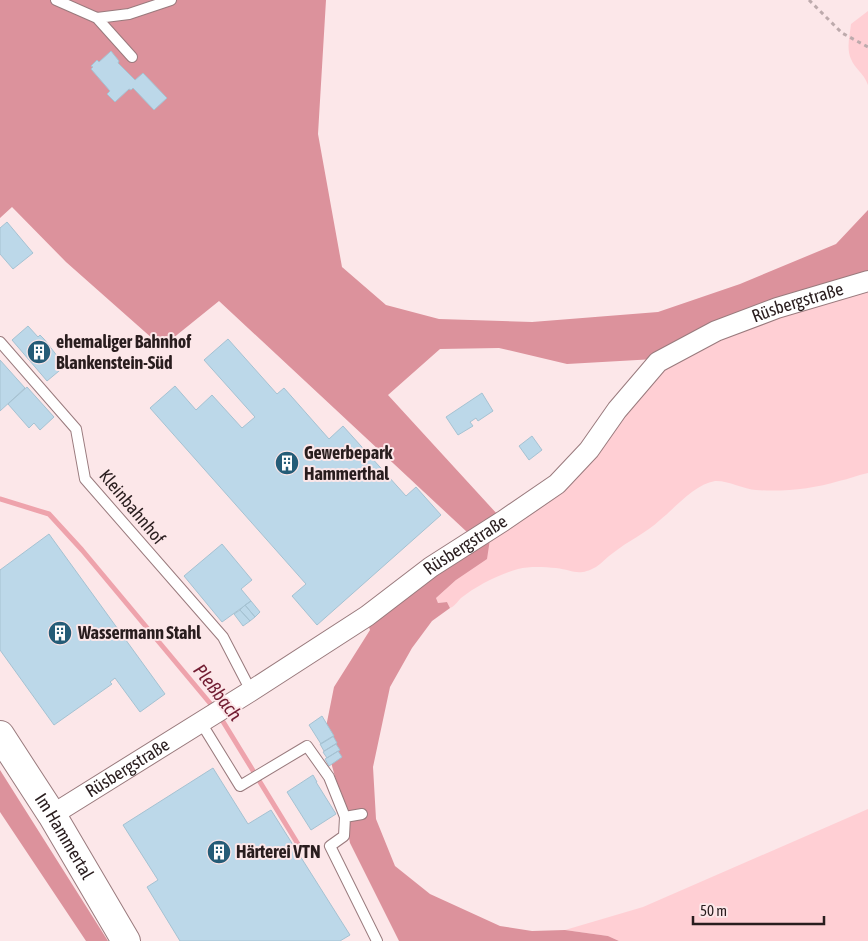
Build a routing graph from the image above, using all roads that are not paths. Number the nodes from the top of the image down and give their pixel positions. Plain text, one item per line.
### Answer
1 (56, 0) edge
2 (171, 0) edge
3 (97, 18) junction
4 (132, 57) dead end
5 (868, 281) edge
6 (0, 342) edge
7 (250, 691) junction
8 (203, 719) junction
9 (0, 734) edge
10 (362, 814) dead end
11 (52, 815) junction
12 (345, 817) junction
13 (126, 941) edge
14 (376, 941) edge

1 - 3 lane
2 - 3 lane
3 - 4 lane
5 - 7 street, Rüsbergstraße
6 - 7 lane, Kleinbahnhof
7 - 8 street, Rüsbergstraße
8 - 11 street, Rüsbergstraße
8 - 12 lane
9 - 11 main road, Im Hammertal
10 - 12 lane
11 - 13 main road, Im Hammertal
12 - 14 lane

